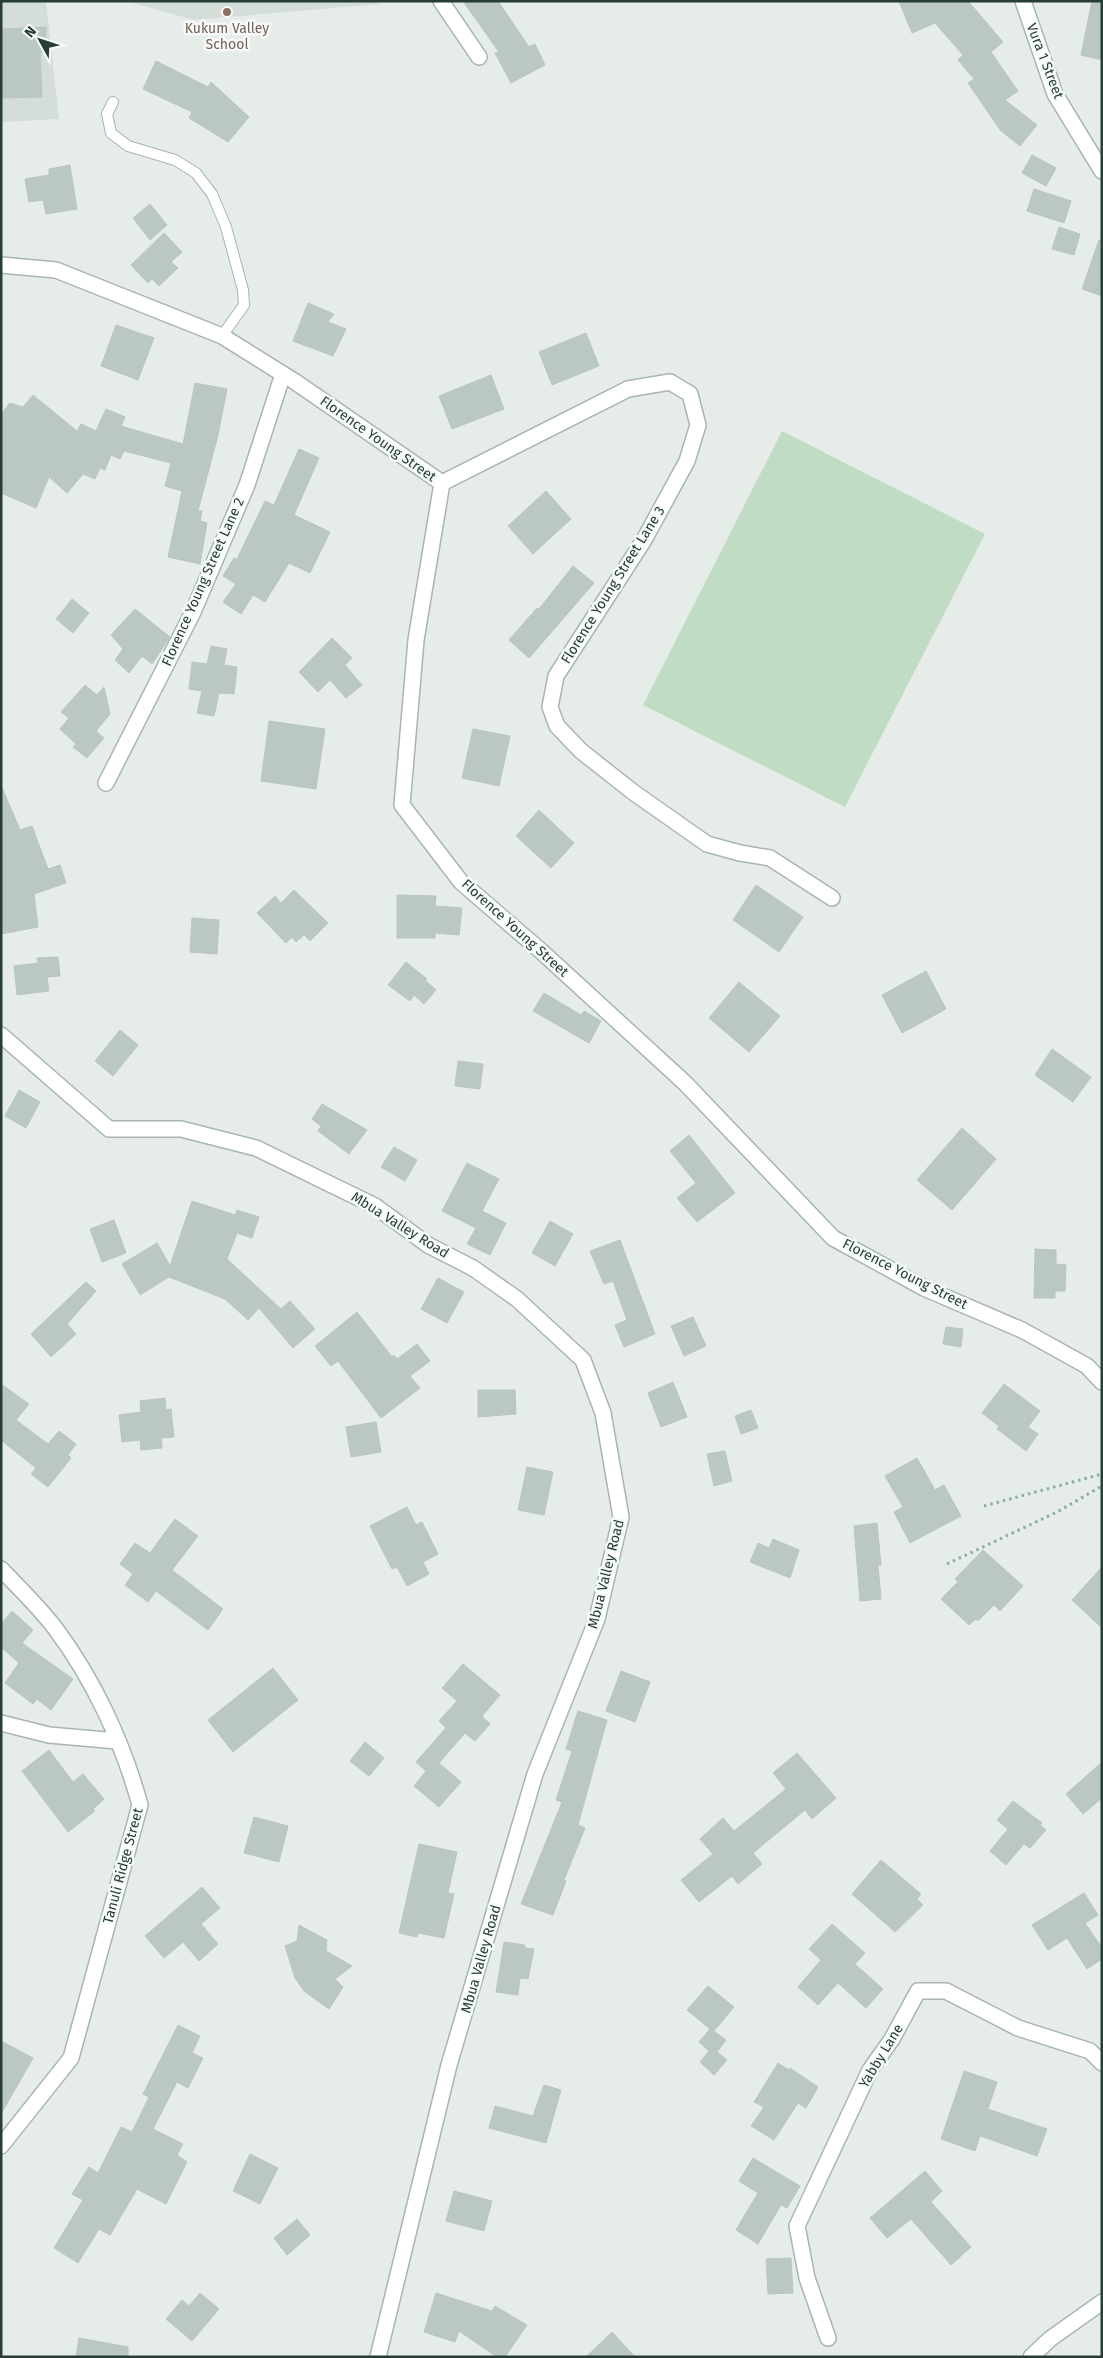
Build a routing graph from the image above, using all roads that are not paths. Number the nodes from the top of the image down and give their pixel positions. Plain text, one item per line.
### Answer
1 (442, 1) edge
2 (1023, 1) edge
3 (479, 56) dead end
4 (113, 102) dead end
5 (1102, 171) edge
6 (1, 265) edge
7 (222, 336) junction
8 (283, 374) junction
9 (442, 483) junction
10 (106, 783) dead end
11 (832, 898) dead end
12 (1, 1035) edge
13 (1102, 1382) edge
14 (1, 1569) edge
15 (1, 1723) edge
16 (117, 1741) junction
17 (1102, 2063) edge
18 (1, 2146) edge
19 (1102, 2298) edge
20 (1102, 2303) edge
21 (828, 2338) dead end
22 (378, 2357) edge
23 (1032, 2357) edge

1 - 3 street
2 - 5 street, Vura 1 Street
4 - 7 lane
6 - 7 street, Florence Young Street
7 - 8 street, Florence Young Street
8 - 9 street, Florence Young Street
8 - 10 street, Florence Young Street Lane 2
9 - 11 street, Florence Young Street Lane 3
9 - 13 street, Florence Young Street
12 - 22 street, Mbua Valley Road
14 - 16 street, Tanuli Ridge Street
15 - 16 street
16 - 18 street, Tanuli Ridge Street
17 - 21 street, Yabby Lane
19 - 20 street
20 - 23 street

